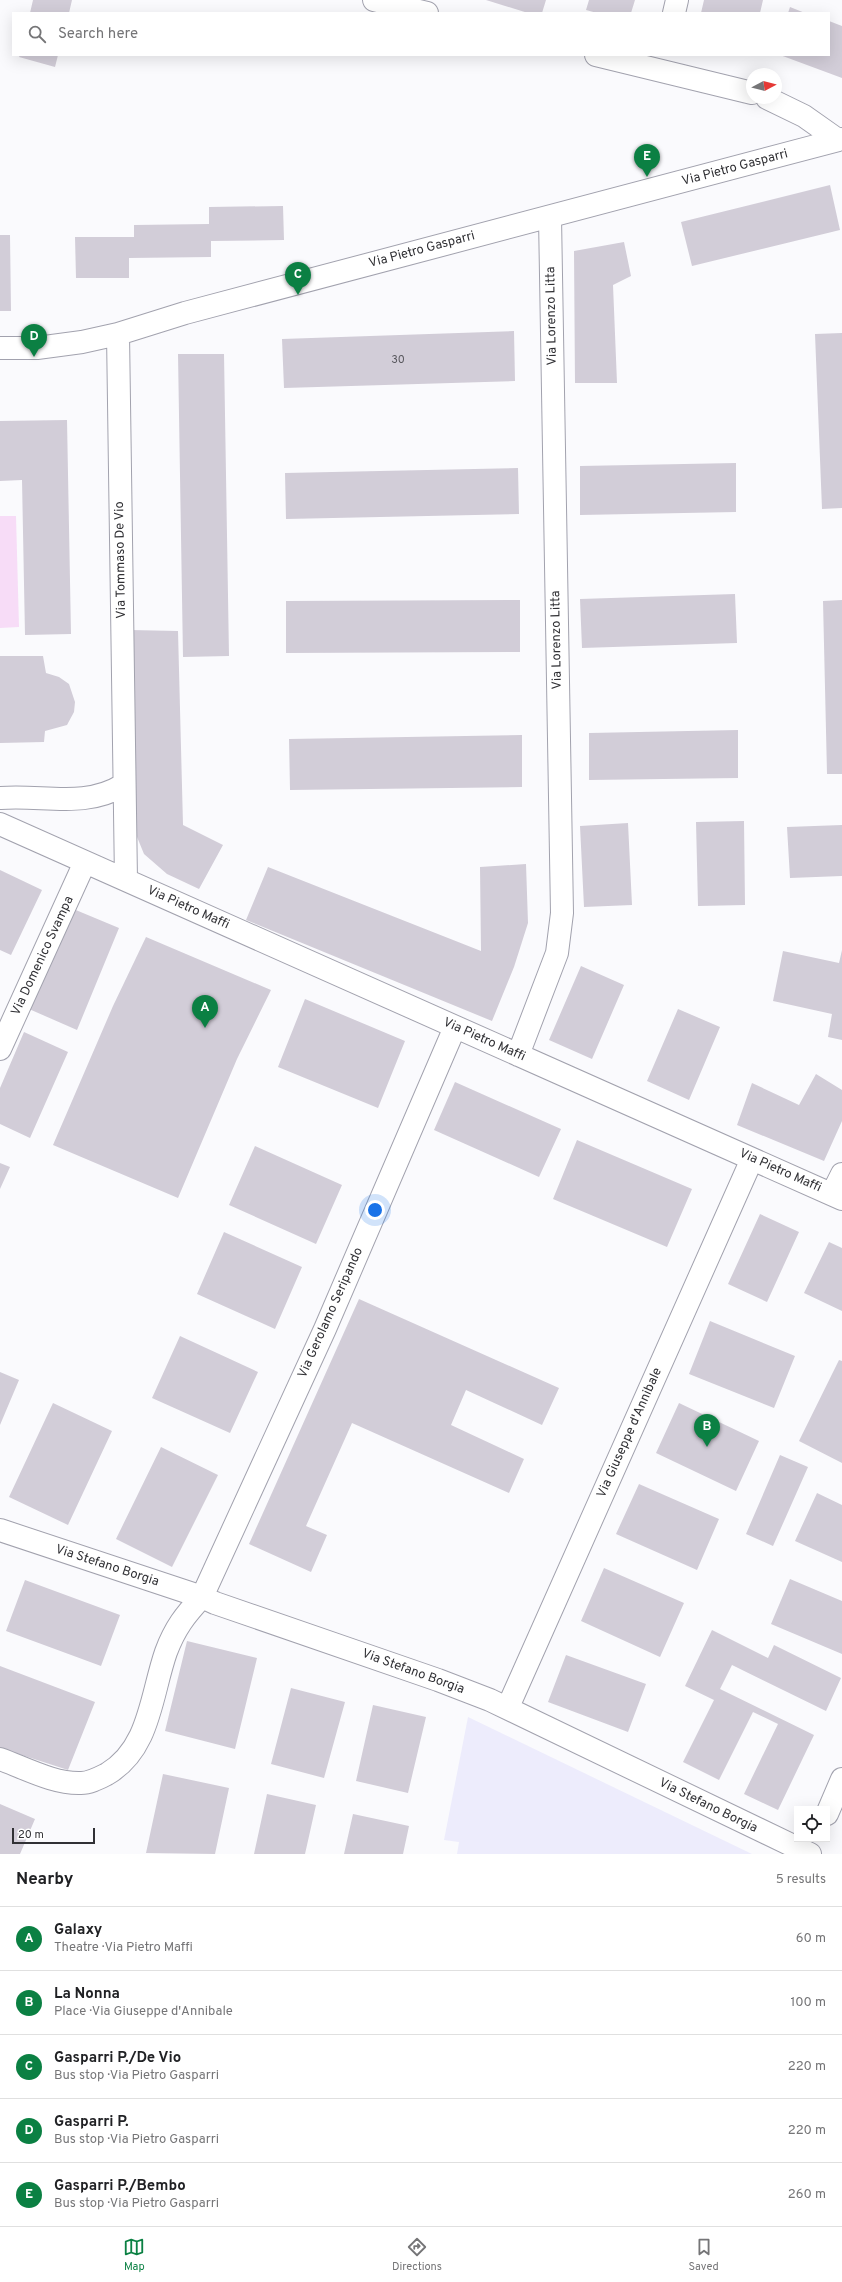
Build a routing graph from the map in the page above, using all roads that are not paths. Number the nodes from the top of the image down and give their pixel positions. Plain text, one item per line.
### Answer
1 (374, 0) edge
2 (677, 0) edge
3 (422, 12) edge
4 (674, 12) edge
5 (604, 56) edge
6 (662, 63) edge
7 (746, 92) edge
8 (779, 104) edge
9 (840, 140) edge
10 (550, 217) junction
11 (118, 334) junction
12 (0, 348) edge
13 (123, 785) junction
14 (0, 798) edge
15 (0, 824) edge
16 (85, 862) junction
17 (126, 880) junction
18 (455, 1027) junction
19 (0, 1049) edge
20 (518, 1055) junction
21 (752, 1158) junction
22 (842, 1174) edge
23 (837, 1197) edge
24 (0, 1530) edge
25 (202, 1597) junction
26 (508, 1707) junction
27 (0, 1760) edge
28 (842, 1779) edge
29 (830, 1807) edge
30 (815, 1842) edge
31 (810, 1854) edge

1 - 3 street
2 - 4 street
5 - 6 street
6 - 7 street
8 - 9 street
9 - 10 street, Via Pietro Gasparri
10 - 11 street, Via Pietro Gasparri
10 - 20 street, Via Lorenzo Litta
11 - 12 street, Via Pietro Gasparri
11 - 13 street, Via Tommaso De Vio
13 - 14 street
13 - 17 street, Via Tommaso De Vio
15 - 16 street, Via Pietro Maffi
16 - 17 street, Via Pietro Maffi
16 - 19 street, Via Domenico Svampa
17 - 18 street, Via Pietro Maffi
18 - 20 street, Via Pietro Maffi
18 - 25 street, Via Gerolamo Seripando
20 - 21 street, Via Pietro Maffi
21 - 23 street, Via Pietro Maffi
21 - 26 street, Via Giuseppe d'Annibale
22 - 23 street
24 - 25 street, Via Stefano Borgia
25 - 26 street, Via Stefano Borgia
25 - 27 street, Via Gerolamo Seripando
26 - 31 street, Via Stefano Borgia
28 - 29 street
30 - 31 street

